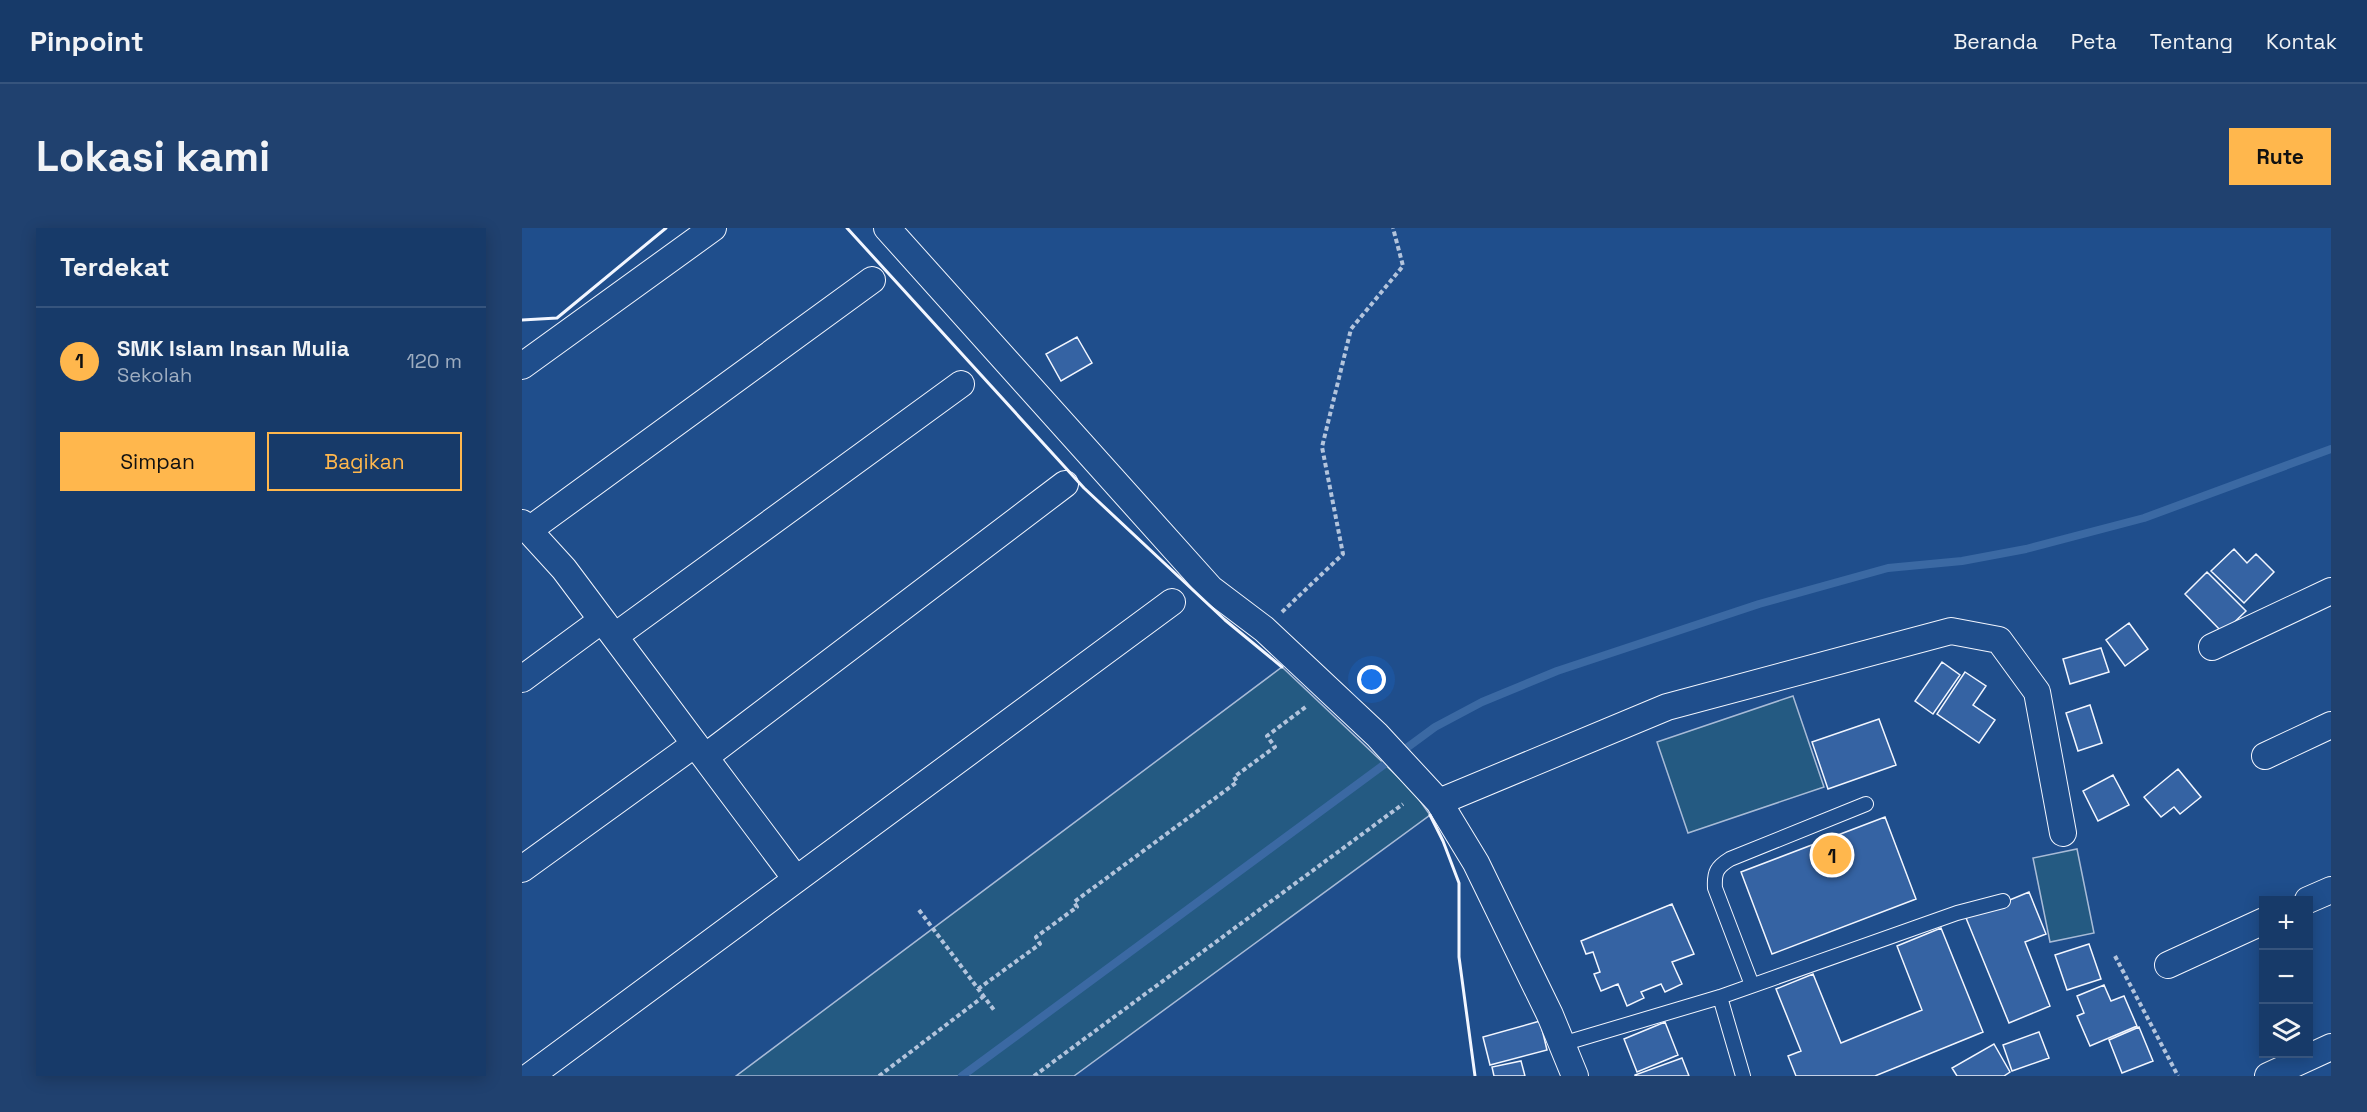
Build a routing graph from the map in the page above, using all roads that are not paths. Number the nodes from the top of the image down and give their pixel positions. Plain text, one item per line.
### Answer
1 (713, 228) edge
2 (887, 228) edge
3 (872, 280) dead end
4 (522, 366) edge
5 (961, 384) dead end
6 (1065, 484) dead end
7 (526, 527) edge
8 (2331, 591) edge
9 (1172, 602) dead end
10 (609, 628) junction
11 (2212, 647) dead end
12 (522, 679) edge
13 (2331, 725) edge
14 (700, 751) junction
15 (2265, 756) dead end
16 (1439, 802) junction
17 (1866, 804) dead end
18 (2063, 832) dead end
19 (522, 869) edge
20 (796, 879) junction
21 (2331, 890) edge
22 (2313, 898) edge
23 (2003, 901) dead end
24 (2259, 923) edge
25 (2168, 965) dead end
26 (1752, 985) junction
27 (1720, 997) junction
28 (1562, 1044) junction
29 (2331, 1047) edge
30 (530, 1076) edge
31 (1575, 1076) edge
32 (1743, 1076) edge
33 (2268, 1076) edge

1 - 4 street
2 - 16 street
3 - 7 street
5 - 10 street
6 - 14 street
7 - 10 street
8 - 11 street
9 - 20 street
10 - 12 street
10 - 14 street
13 - 15 street
14 - 19 street
14 - 20 street
16 - 18 street
16 - 28 street
17 - 26 lane
20 - 30 street
21 - 22 street
23 - 26 lane
24 - 25 street
26 - 27 lane
27 - 28 lane
27 - 32 lane
28 - 31 street
29 - 33 street

